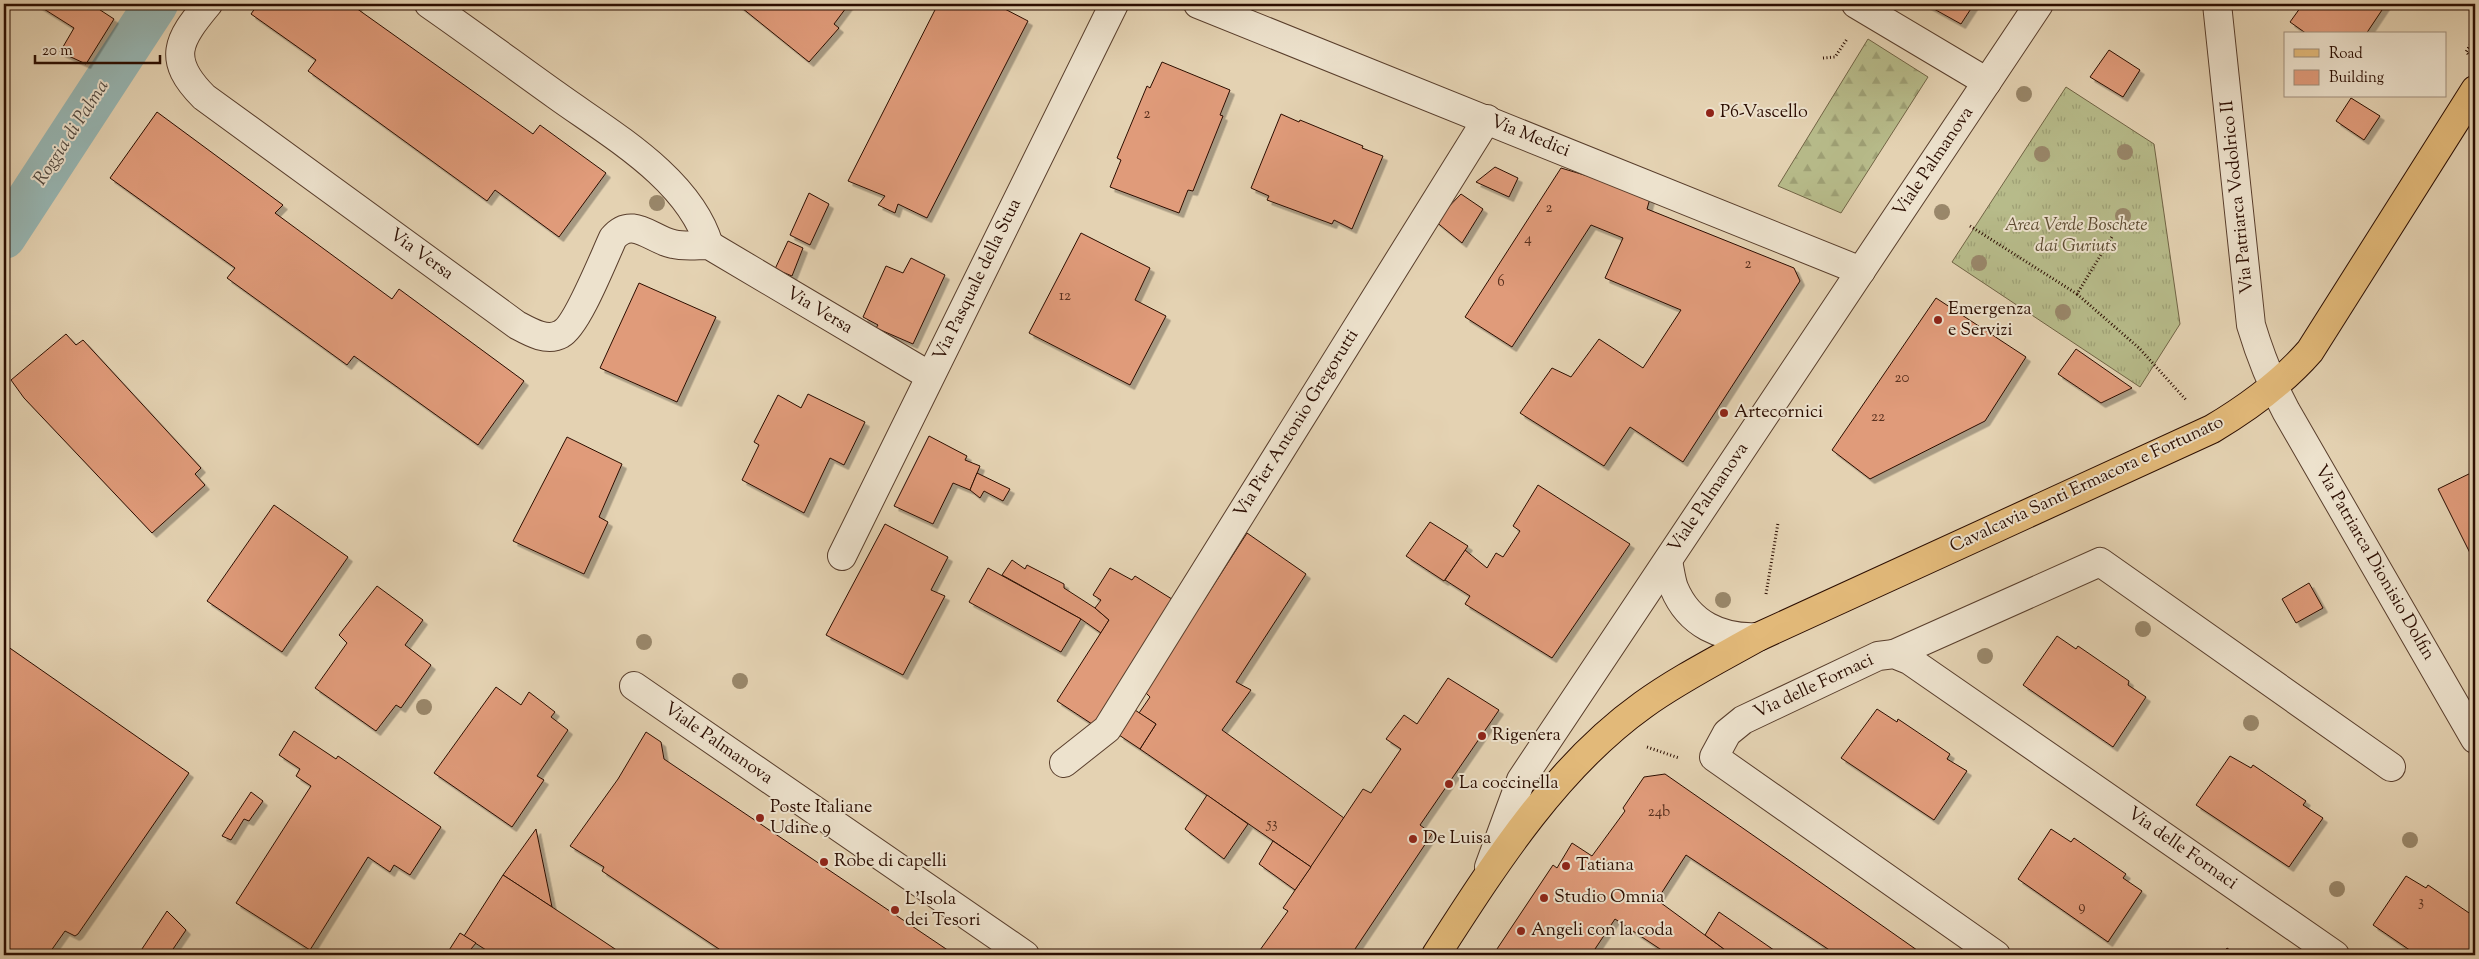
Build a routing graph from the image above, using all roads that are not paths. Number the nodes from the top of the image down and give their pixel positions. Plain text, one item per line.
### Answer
1 (208, 4) edge
2 (430, 4) edge
3 (1114, 4) edge
4 (1198, 4) edge
5 (1856, 4) edge
6 (2039, 4) edge
7 (2217, 4) edge
8 (1987, 82) junction
9 (2475, 90) edge
10 (1486, 119) junction
11 (709, 245) junction
12 (1861, 271) junction
13 (930, 376) junction
14 (2273, 388) junction
15 (842, 556) dead end
16 (1668, 561) junction
17 (1758, 637) junction
18 (1894, 654) junction
19 (634, 686) dead end
20 (2475, 738) edge
21 (1064, 763) dead end
22 (2390, 767) dead end
23 (1483, 882) junction
24 (1024, 955) edge
25 (1436, 955) edge
26 (1996, 955) edge
27 (2335, 955) edge

1 - 11 street, Via Versa
2 - 11 street
3 - 13 street, Via Pasquale della Stua
4 - 10 street, Via Medici
5 - 8 street
6 - 8 street, Viale Palmanova
7 - 14 street, Via Patriarca Vodolrico II
8 - 12 street, Viale Palmanova
9 - 14 main road, Cavalcavia Santi Ermacora e Fortunato
10 - 12 street, Via Medici
10 - 21 street, Via Pier Antonio Gregorutti
11 - 13 street, Via Versa
12 - 16 street, Viale Palmanova
13 - 15 street, Via Pasquale della Stua
14 - 17 main road, Cavalcavia Santi Ermacora e Fortunato
14 - 20 street, Via Patriarca Dionisio Dolfin
16 - 17 street, Cavalcavia Santi Ermacora e Fortunato
16 - 23 street, Viale Palmanova
17 - 23 main road, Cavalcavia Santi Ermacora e Fortunato
18 - 22 street
18 - 26 street, Via delle Fornaci
18 - 27 street, Via delle Fornaci
19 - 24 street, Viale Palmanova
23 - 25 main road, Viale Palmanova

